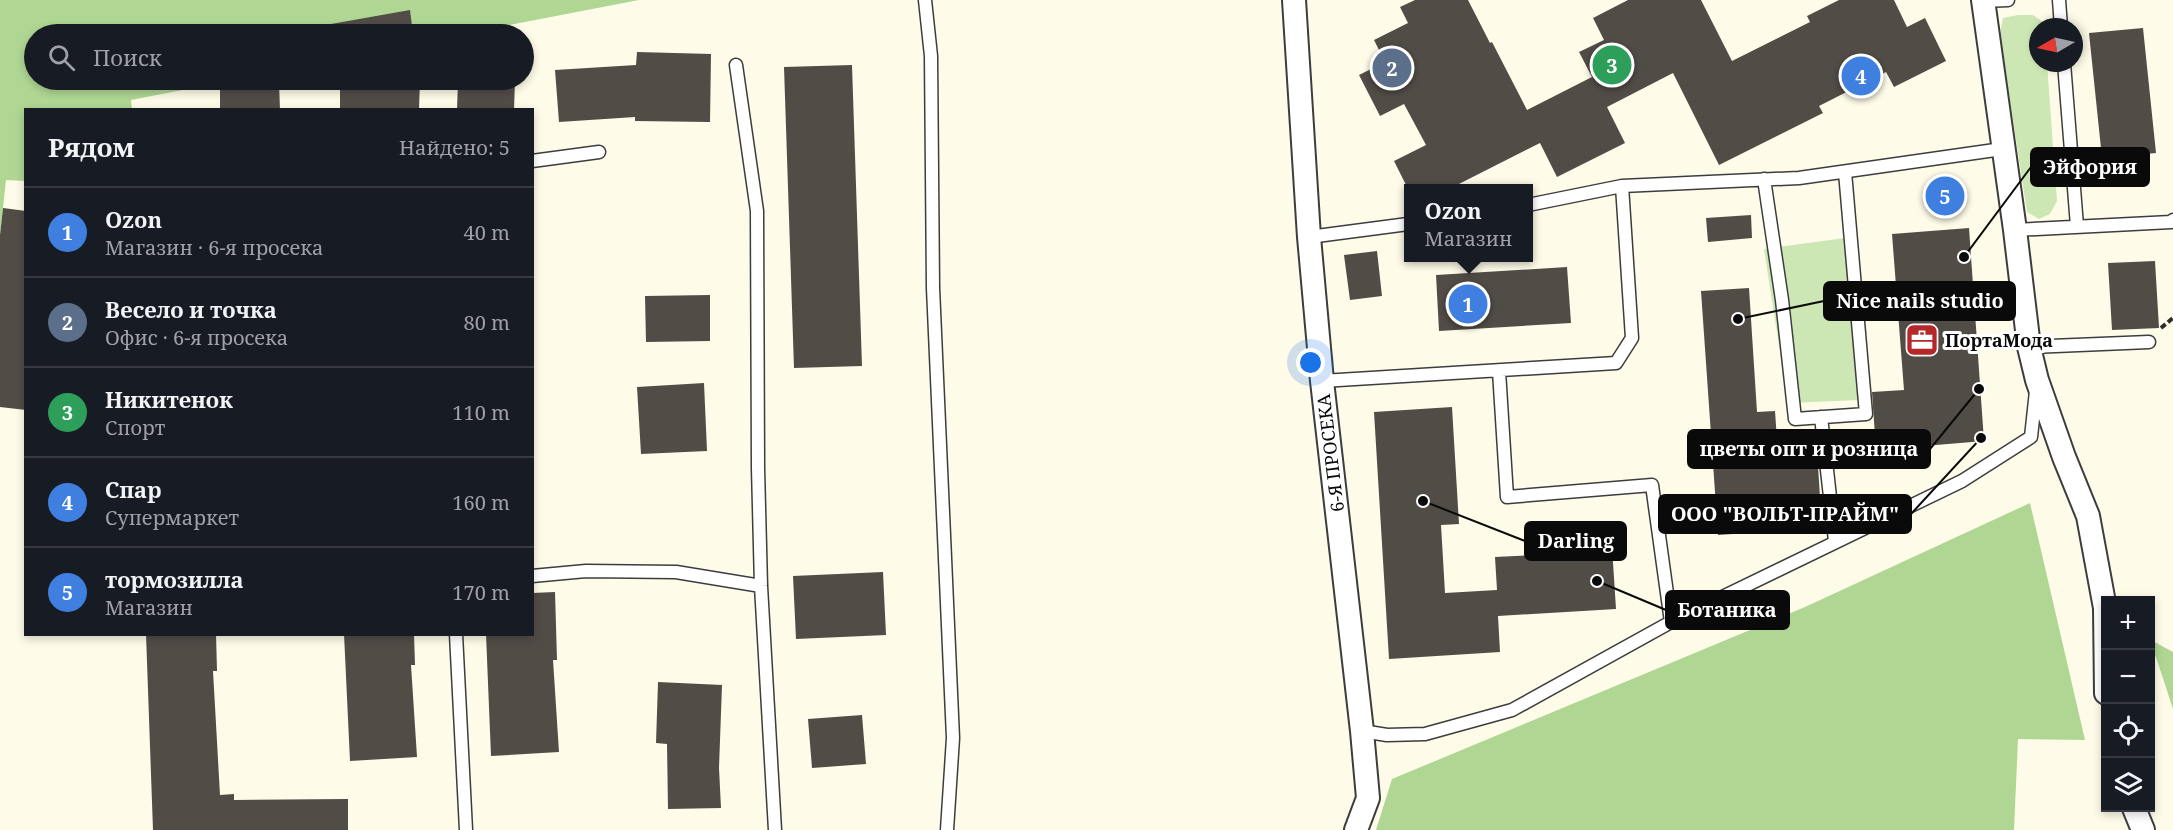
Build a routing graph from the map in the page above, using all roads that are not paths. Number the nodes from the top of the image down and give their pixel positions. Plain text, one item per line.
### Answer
1 (925, 0) edge
2 (1294, 0) edge
3 (2008, 0) edge
4 (2059, 0) edge
5 (1983, 1) edge
6 (2060, 18) edge
7 (736, 65) dead end
8 (2065, 72) edge
9 (2002, 149) junction
10 (599, 152) dead end
11 (534, 161) edge
12 (1845, 172) junction
13 (1764, 179) junction
14 (1622, 186) junction
15 (1533, 204) edge
16 (2172, 224) edge
17 (1404, 225) edge
18 (2077, 226) junction
19 (2015, 230) junction
20 (1309, 237) junction
21 (2149, 342) dead end
22 (2029, 347) junction
23 (1498, 371) junction
24 (2037, 380) junction
25 (1322, 381) junction
26 (1821, 417) junction
27 (1835, 541) junction
28 (534, 576) edge
29 (761, 586) junction
30 (1671, 622) junction
31 (456, 636) edge
32 (2105, 650) edge
33 (1362, 731) junction
34 (2136, 812) edge
35 (466, 830) edge
36 (776, 830) edge
37 (947, 830) edge
38 (1356, 830) edge
39 (2143, 830) edge

1 - 37 lane
2 - 20 street, 6-Я ПРОСЕКА
3 - 5 lane
4 - 6 lane
5 - 9 street
7 - 29 lane
8 - 18 lane
9 - 12 lane
9 - 19 street
10 - 11 lane
12 - 13 lane
12 - 26 lane
13 - 14 lane
13 - 26 lane
14 - 15 lane
14 - 23 lane
16 - 18 lane
17 - 20 lane
18 - 19 lane
19 - 22 street
20 - 25 street, 6-Я ПРОСЕКА
21 - 22 lane
22 - 24 street
23 - 25 lane
23 - 30 lane
24 - 27 lane
24 - 32 street
25 - 33 street, 6-Я ПРОСЕКА
26 - 27 lane
27 - 30 lane
28 - 29 lane
29 - 36 lane
30 - 33 lane
31 - 35 lane
33 - 38 street, 6-Я ПРОСЕКА
34 - 39 street

